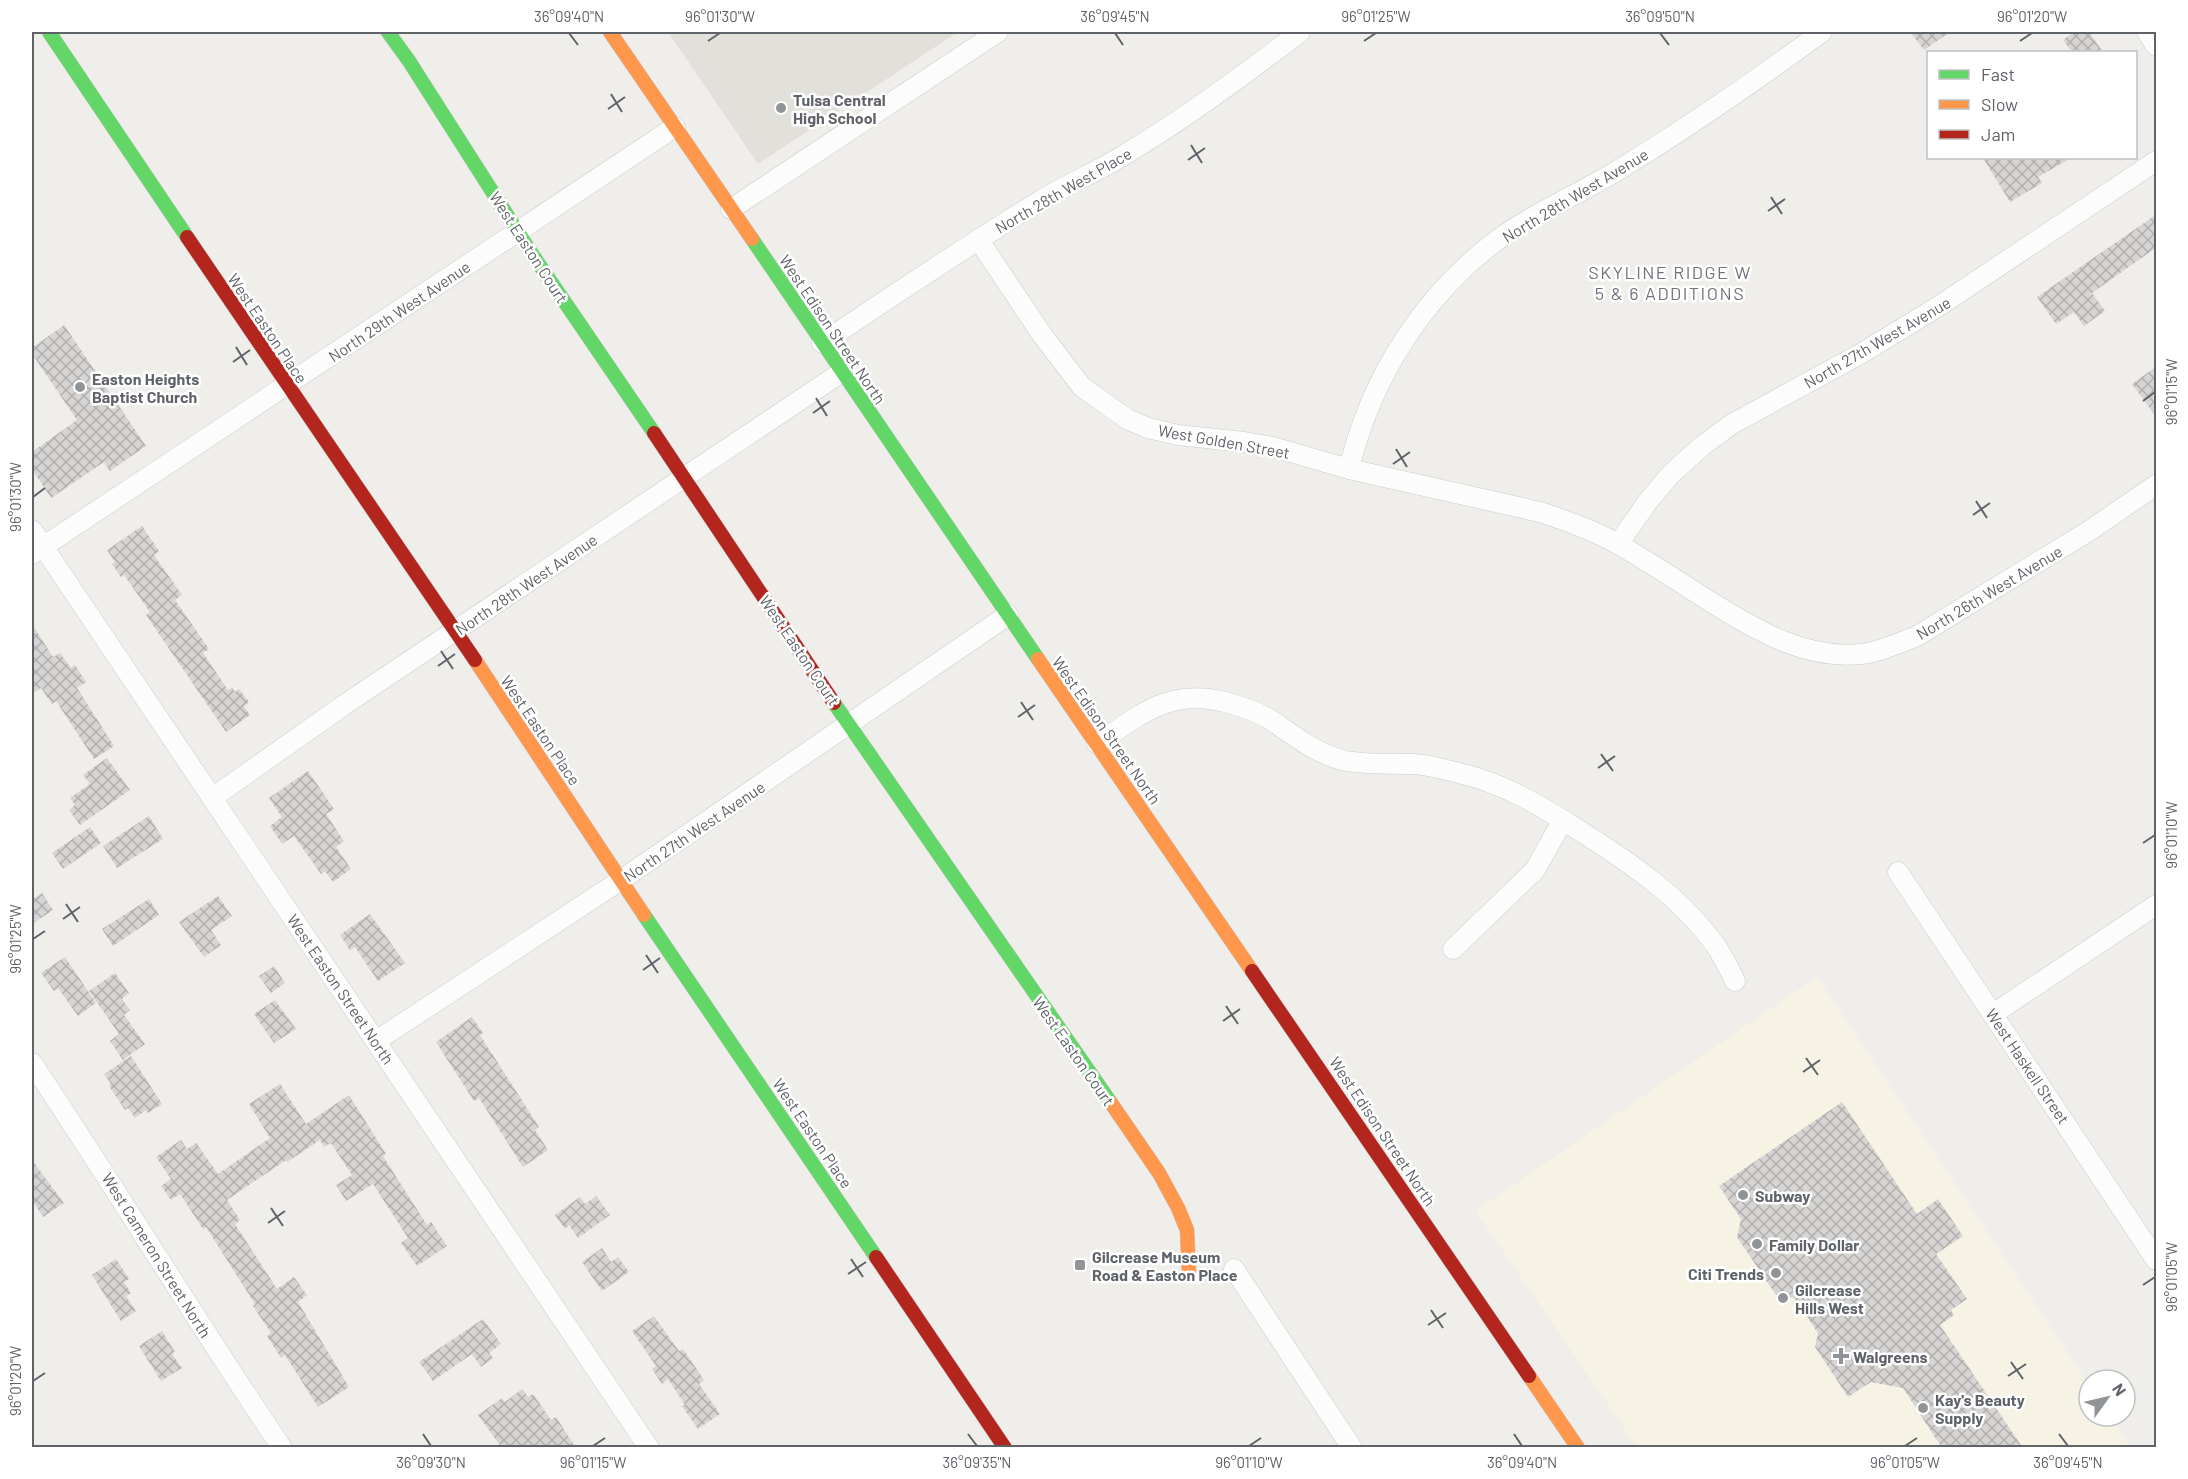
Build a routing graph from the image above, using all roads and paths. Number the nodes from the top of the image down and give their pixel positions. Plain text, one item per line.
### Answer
1 (49, 32) edge
2 (388, 32) edge
3 (610, 32) edge
4 (998, 32) edge
5 (1300, 32) edge
6 (1822, 32) edge
7 (2147, 32) edge
8 (2157, 46) edge
9 (675, 127) junction
10 (2157, 161) edge
11 (731, 209) junction
12 (517, 231) junction
13 (978, 239) junction
14 (822, 343) junction
15 (842, 372) junction
16 (287, 386) junction
17 (1349, 469) junction
18 (685, 478) junction
19 (2157, 485) edge
20 (35, 544) edge
21 (1618, 544) junction
22 (1008, 615) junction
23 (456, 631) junction
24 (849, 724) junction
25 (1096, 744) junction
26 (212, 798) junction
27 (1563, 820) junction
28 (1898, 872) dead end
29 (621, 880) junction
30 (2157, 905) edge
31 (1453, 949) dead end
32 (1736, 981) dead end
33 (1993, 1014) junction
34 (376, 1041) junction
35 (32, 1063) edge
36 (2157, 1260) edge
37 (1234, 1269) dead end
38 (1189, 1274) dead end
39 (282, 1448) edge
40 (650, 1448) edge
41 (1005, 1448) edge
42 (1352, 1448) edge
43 (1578, 1448) edge

1 - 16 street, West Easton Place
2 - 12 street, West Easton Court
3 - 9 street, West Edison Street North
4 - 11 street
5 - 13 street, North 28th West Place
6 - 17 street, North 28th West Avenue
7 - 8 street
9 - 11 street, West Edison Street North
9 - 12 street, North 29th West Avenue
10 - 21 street, North 27th West Avenue
11 - 14 street, West Edison Street North
12 - 16 street, North 29th West Avenue
12 - 18 street, West Easton Court
13 - 14 street, North 28th West Place
13 - 17 street, West Golden Street
14 - 15 street, West Edison Street North
15 - 18 street, North 28th West Avenue
15 - 22 street, West Edison Street North
16 - 20 street, North 29th West Avenue
16 - 23 street, West Easton Place
17 - 21 street, West Golden Street
18 - 23 street, North 28th West Avenue
18 - 24 street, West Easton Court
19 - 21 street, North 26th West Avenue
20 - 26 street, West Easton Street North
22 - 24 street, North 27th West Avenue
22 - 25 street, West Edison Street North
23 - 26 street, North 28th West Avenue
23 - 29 street, West Easton Place
24 - 29 street, North 27th West Avenue
24 - 38 street, West Easton Court
25 - 27 street
25 - 43 street, West Edison Street North
26 - 34 street, West Easton Street North
27 - 31 street
27 - 32 street
28 - 33 street, West Haskell Street
29 - 34 street, North 27th West Avenue
29 - 41 street, West Easton Place
30 - 33 street
33 - 36 street, West Haskell Street
34 - 40 street, West Easton Street North
35 - 39 street, West Cameron Street North
37 - 42 street

